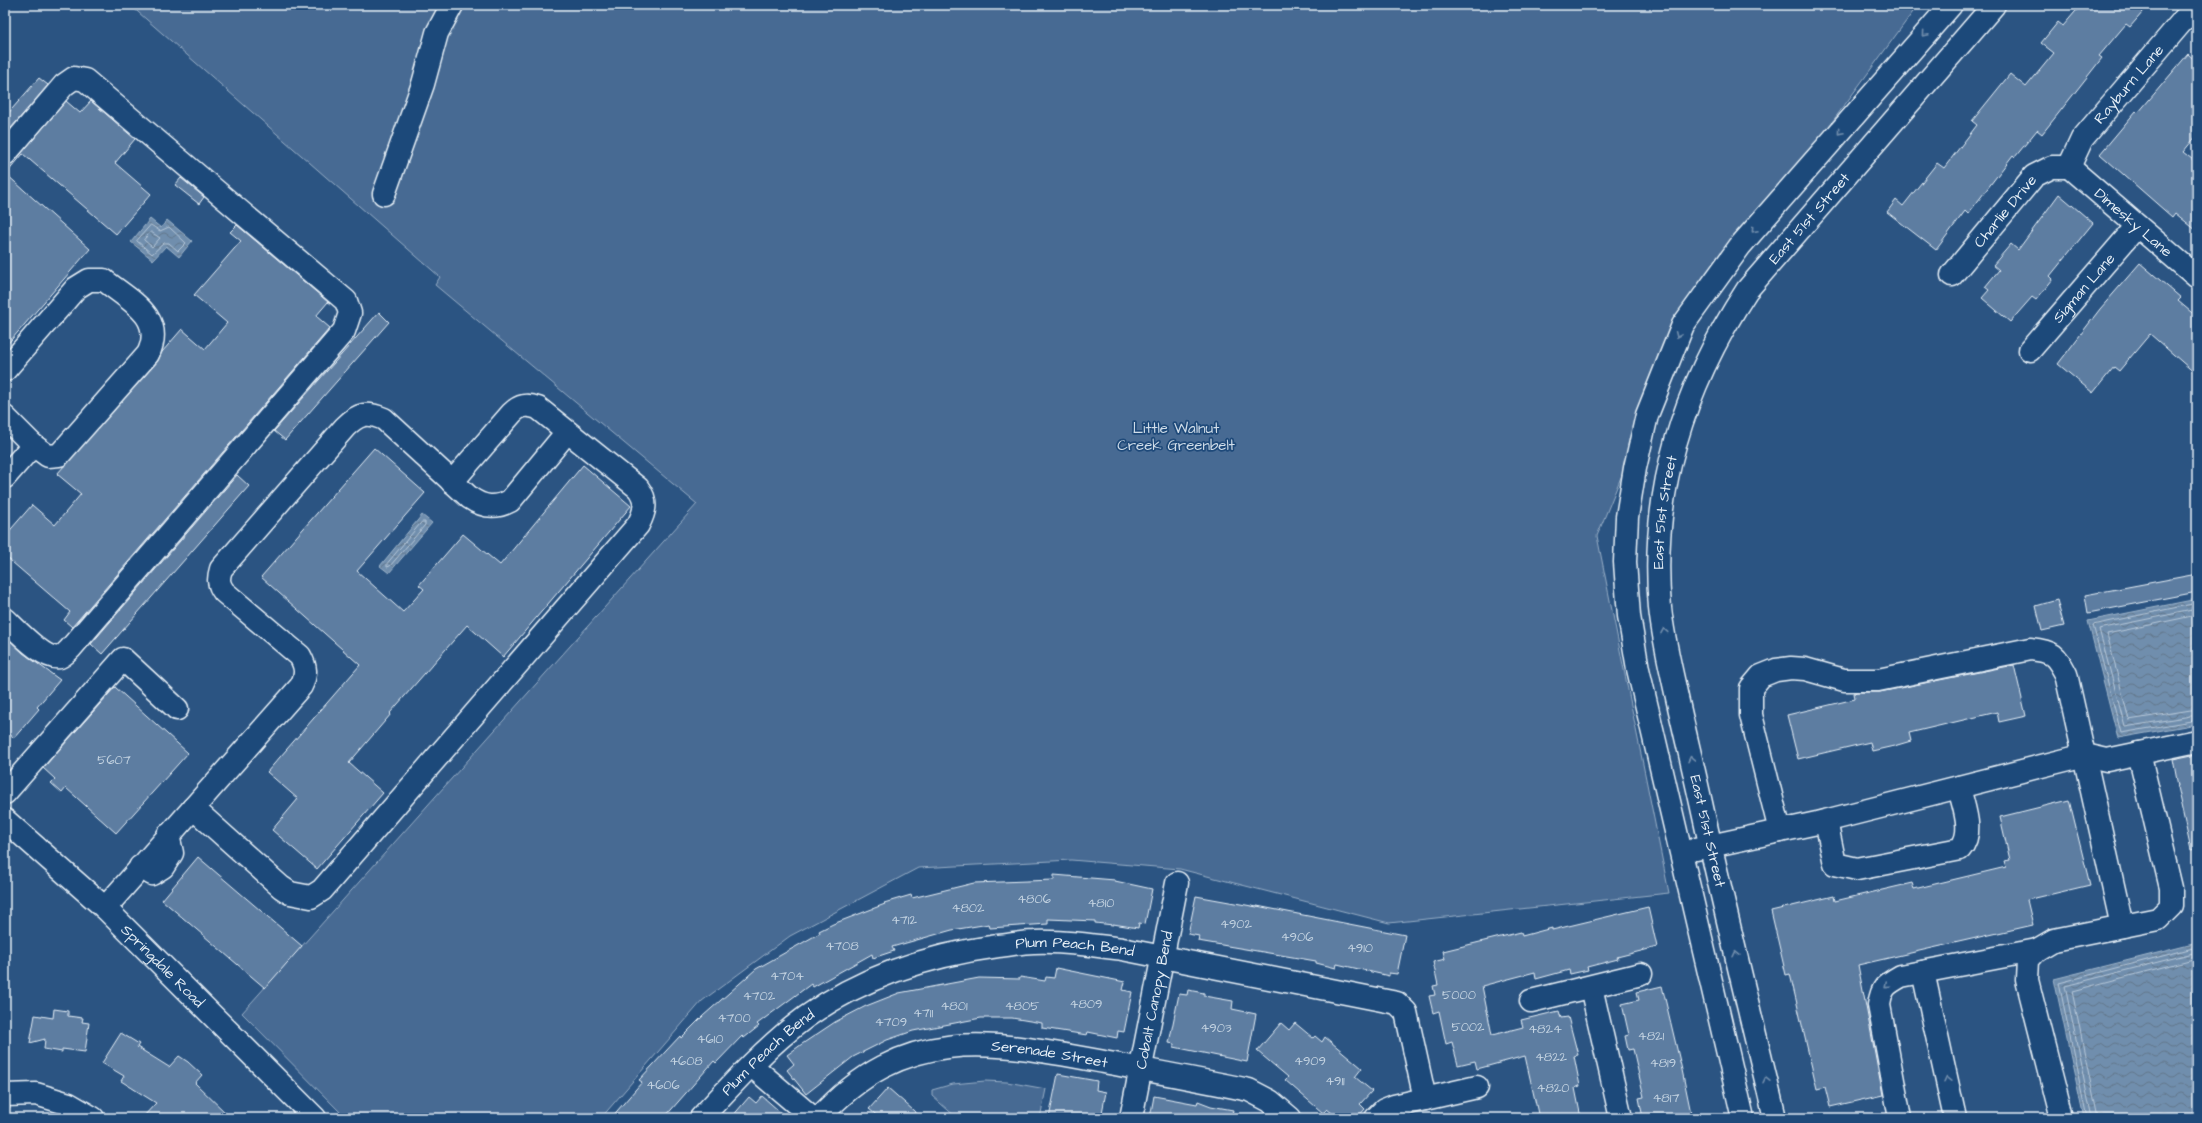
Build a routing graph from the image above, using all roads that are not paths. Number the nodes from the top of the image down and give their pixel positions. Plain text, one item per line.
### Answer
1 (452, 5) edge
2 (1951, 5) edge
3 (1994, 5) edge
4 (2195, 11) edge
5 (5, 154) edge
6 (2069, 168) junction
7 (384, 194) dead end
8 (2137, 226) junction
9 (1952, 275) dead end
10 (2197, 277) edge
11 (2030, 350) dead end
12 (5, 370) edge
13 (5, 417) edge
14 (567, 432) junction
15 (33, 445) junction
16 (5, 477) edge
17 (452, 482) junction
18 (5, 619) edge
19 (177, 708) dead end
20 (2197, 741) edge
21 (2139, 753) junction
22 (2085, 755) junction
23 (1958, 787) junction
24 (5, 792) edge
25 (193, 808) junction
26 (5, 820) edge
27 (1826, 821) junction
28 (1780, 831) junction
29 (1711, 846) junction
30 (1681, 851) junction
31 (1177, 883) dead end
32 (105, 908) junction
33 (2122, 926) junction
34 (2037, 950) junction
35 (1163, 958) junction
36 (1923, 972) junction
37 (1641, 974) dead end
38 (1591, 986) junction
39 (1531, 1002) dead end
40 (752, 1066) junction
41 (1140, 1069) junction
42 (1477, 1087) dead end
43 (5, 1095) edge
44 (1425, 1099) junction
45 (93, 1118) edge
46 (315, 1118) edge
47 (701, 1118) edge
48 (813, 1118) edge
49 (820, 1118) edge
50 (1131, 1118) edge
51 (1290, 1118) edge
52 (1376, 1118) edge
53 (1621, 1118) edge
54 (1743, 1118) edge
55 (1775, 1118) edge
56 (1900, 1118) edge
57 (1955, 1118) edge
58 (2062, 1118) edge

1 - 7 street
2 -> 30 street, East 51st Street
29 -> 3 street, East 51st Street
4 - 6 street, Rayburn Lane
5 - 18 street
6 - 8 street, Dimesky Lane
6 - 9 street, Charlie Drive
8 - 10 street, Dimesky Lane
8 - 11 street, Sigman Lane
12 - 15 street
13 - 15 street
14 - 17 street
14 - 17 street
14 - 25 street
15 - 16 street
17 - 25 street
19 - 24 street
20 - 21 street
21 - 22 street
21 - 33 street
22 - 23 street
22 - 28 street
22 - 33 street
23 - 27 street
23 - 27 street
25 - 32 street
26 - 32 street, Springdale Road
27 - 28 street
28 - 29 street
29 - 30 street
55 -> 29 street, East 51st Street
30 - 54 street, East 51st Street
31 - 35 street, Cobalt Canopy Bend
32 - 46 street, Springdale Road
33 - 34 street
34 - 36 street
34 - 58 street
35 - 40 street, Plum Peach Bend
35 - 41 street, Cobalt Canopy Bend
35 - 44 street, Plum Peach Bend
36 -> 56 street
57 -> 36 street
37 - 38 street
38 - 39 street
38 - 53 street
40 - 47 street, Plum Peach Bend
40 - 48 street
41 - 49 street, Serenade Street
41 - 50 street, Cobalt Canopy Bend
41 - 51 street, Serenade Street
42 - 44 street
43 - 45 street
44 - 52 street

